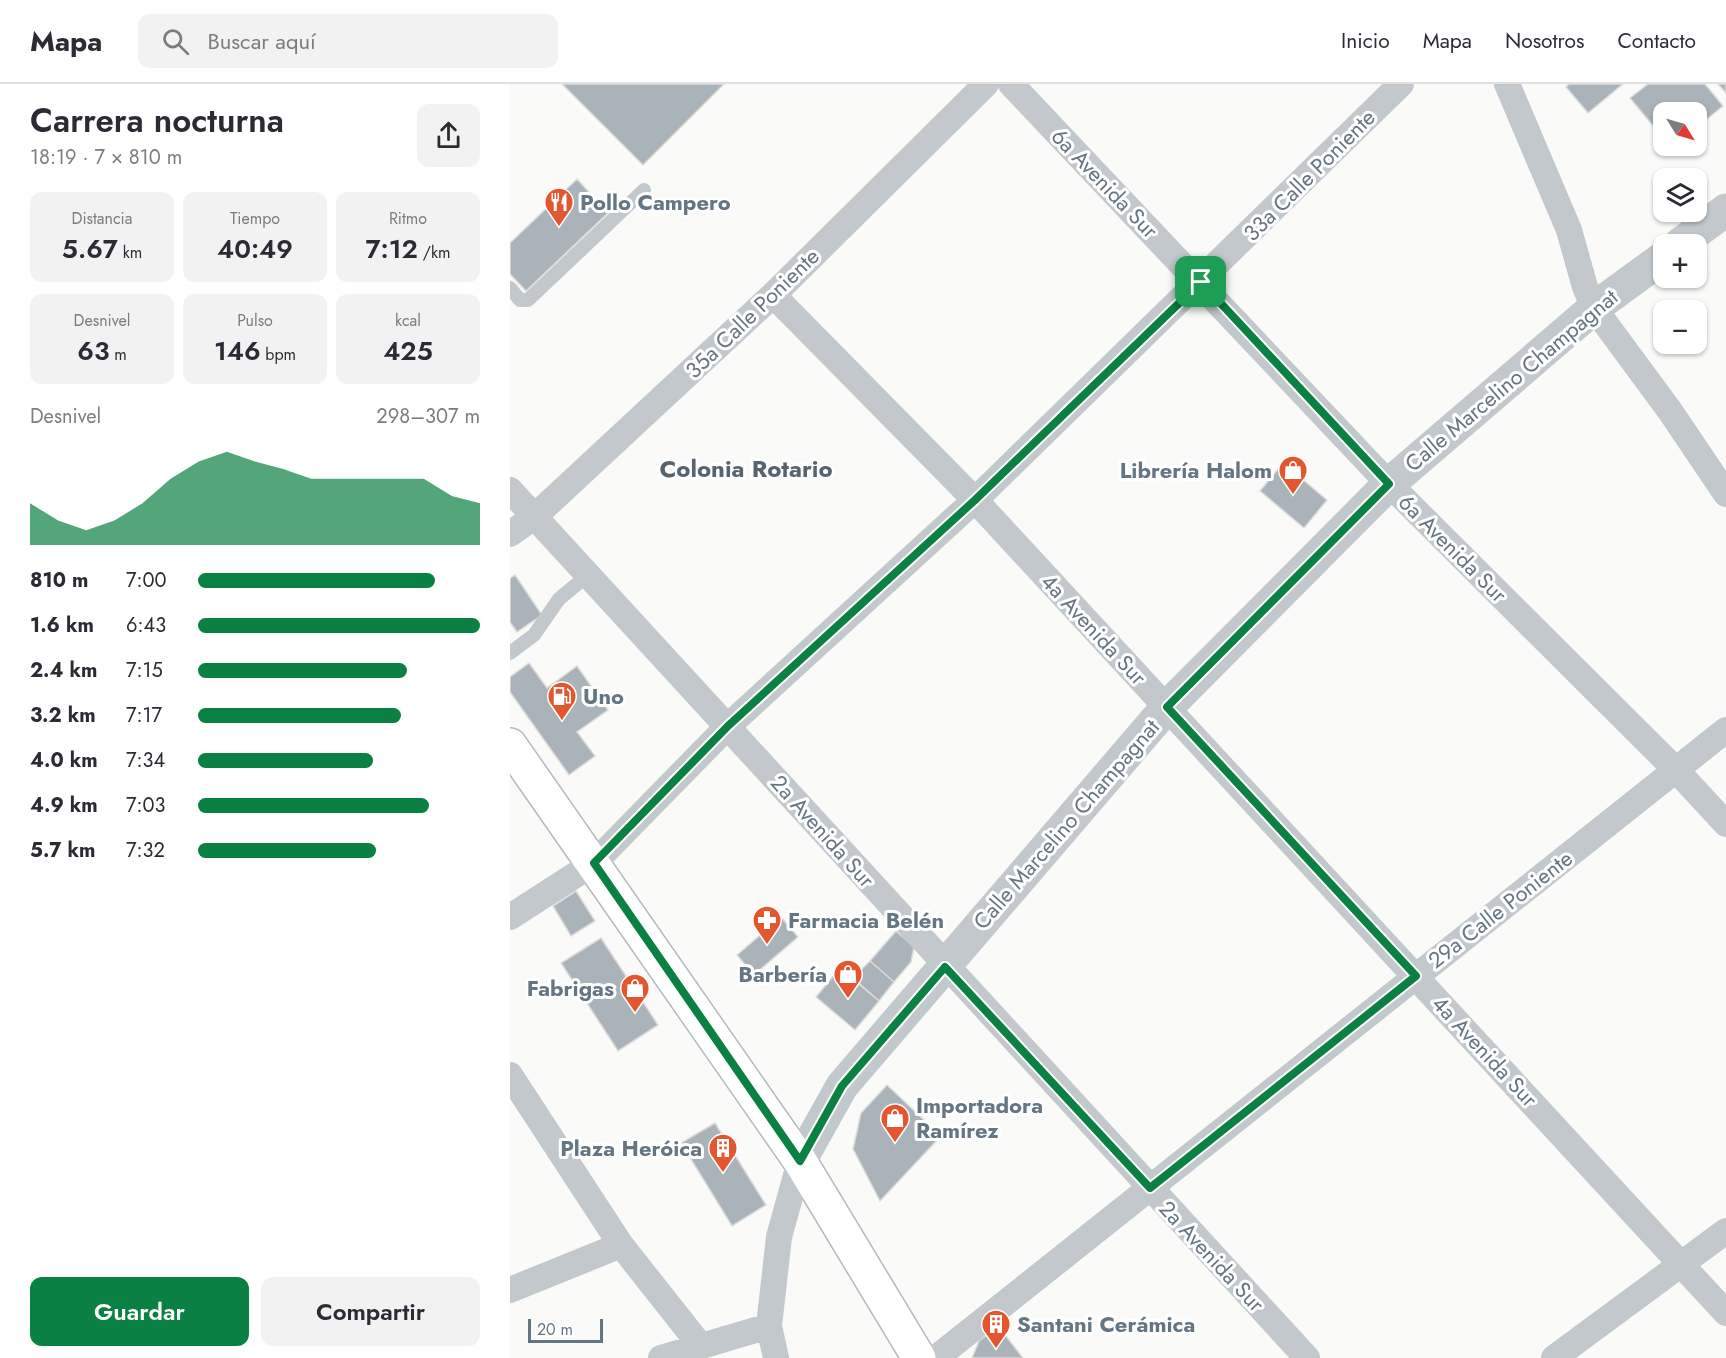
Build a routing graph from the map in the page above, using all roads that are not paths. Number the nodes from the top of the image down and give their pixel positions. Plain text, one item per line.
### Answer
1 (986, 84) edge
2 (1011, 84) edge
3 (1401, 84) edge
4 (1507, 84) edge
5 (644, 190) dead end
6 (1726, 210) edge
7 (1694, 234) edge
8 (1653, 264) edge
9 (1201, 282) junction
10 (510, 288) edge
11 (773, 295) junction
12 (1594, 308) junction
13 (1389, 484) junction
14 (510, 490) edge
15 (1726, 494) edge
16 (975, 500) junction
17 (534, 518) junction
18 (510, 534) edge
19 (588, 576) junction
20 (510, 654) edge
21 (1167, 707) junction
22 (728, 726) junction
23 (1726, 730) edge
24 (510, 745) edge
25 (1676, 770) junction
26 (1726, 824) edge
27 (594, 863) junction
28 (510, 917) edge
29 (945, 967) junction
30 (1416, 976) junction
31 (510, 1075) edge
32 (800, 1161) junction
33 (1150, 1188) junction
34 (1726, 1231) edge
35 (621, 1245) junction
36 (1681, 1264) junction
37 (510, 1290) edge
38 (1726, 1313) edge
39 (769, 1326) junction
40 (700, 1345) junction
41 (661, 1358) edge
42 (776, 1358) edge
43 (919, 1358) edge
44 (936, 1358) edge
45 (1306, 1358) edge
46 (1554, 1358) edge

1 - 11 street, 35a Calle Poniente
2 - 9 street, 6a Avenida Sur
3 - 9 street, 33a Calle Poniente
4 - 12 street
5 - 10 lane
6 - 7 street
8 - 12 street, Calle Marcelino Champagnat
9 - 13 street, 6a Avenida Sur
9 - 16 street, 33a Calle Poniente
11 - 16 street, 4a Avenida Sur
11 - 17 street, 35a Calle Poniente
12 - 13 street, Calle Marcelino Champagnat
12 - 15 street
13 - 21 street, Calle Marcelino Champagnat
13 - 25 street, 6a Avenida Sur
14 - 17 street, 2a Avenida Sur
16 - 21 street, 4a Avenida Sur
16 - 22 street, 33a Calle Poniente
17 - 18 street, 35a Calle Poniente
17 - 19 street, 2a Avenida Sur
19 - 20 lane
19 - 22 street, 2a Avenida Sur
21 - 29 street, Calle Marcelino Champagnat
21 - 30 street, 4a Avenida Sur
22 - 27 street, 33a Calle Poniente
22 - 29 street, 2a Avenida Sur
23 - 25 street, 29a Calle Poniente
24 - 27 main road
25 - 26 street, 6a Avenida Sur
25 - 30 street, 29a Calle Poniente
27 - 28 street, 33a Calle Poniente
27 - 32 main road
29 - 32 street, Calle Marcelino Champagnat
29 - 33 street, 2a Avenida Sur
30 - 33 street, 29a Calle Poniente
30 - 36 street, 4a Avenida Sur
31 - 35 street
32 - 39 street
32 - 43 main road
33 - 44 street, 29a Calle Poniente
33 - 45 street, 2a Avenida Sur
34 - 36 street
35 - 37 street
35 - 40 street
36 - 38 street, 4a Avenida Sur
36 - 46 street
39 - 40 street
39 - 42 street
40 - 41 street

